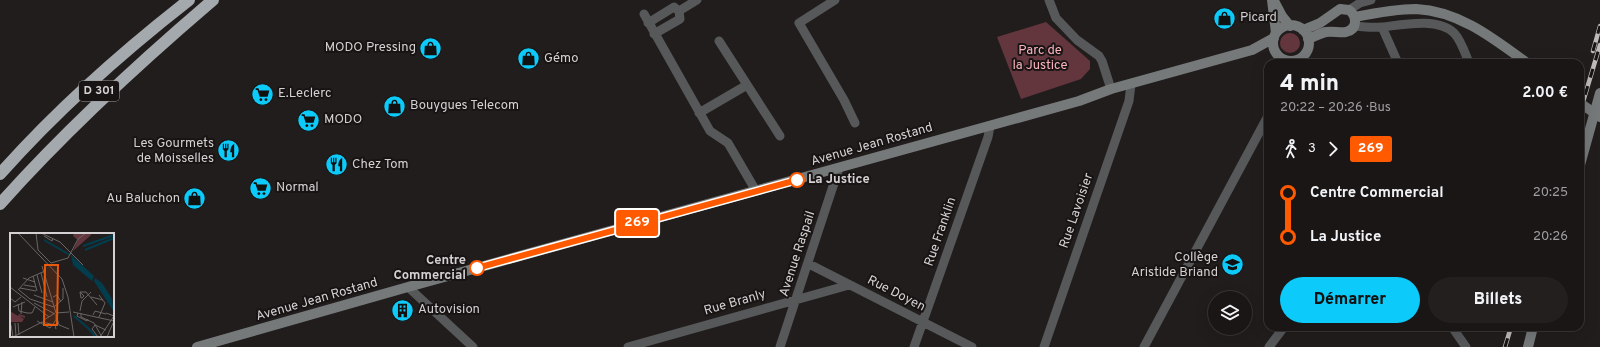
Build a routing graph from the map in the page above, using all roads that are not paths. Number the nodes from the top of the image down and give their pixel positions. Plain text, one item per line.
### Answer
1 (189, 0) edge
2 (208, 0) edge
3 (213, 0) edge
4 (697, 0) edge
5 (835, 0) edge
6 (1049, 0) edge
7 (1273, 0) edge
8 (1371, 0) edge
9 (679, 11) junction
10 (644, 14) dead end
11 (1353, 18) junction
12 (648, 23) junction
13 (1290, 26) junction
14 (1382, 27) junction
15 (654, 34) junction
16 (1275, 35) junction
17 (1306, 35) junction
18 (719, 41) dead end
19 (1252, 50) junction
20 (1275, 51) junction
21 (1283, 59) edge
22 (1303, 59) edge
23 (1396, 59) edge
24 (1467, 59) edge
25 (1521, 59) edge
26 (1132, 84) junction
27 (747, 85) junction
28 (1111, 89) junction
29 (1600, 93) edge
30 (1584, 106) edge
31 (699, 113) junction
32 (1600, 117) edge
33 (855, 123) dead end
34 (1264, 123) edge
35 (990, 126) junction
36 (780, 136) dead end
37 (1584, 151) edge
38 (839, 168) junction
39 (0, 174) edge
40 (756, 191) junction
41 (0, 192) edge
42 (0, 204) edge
43 (808, 264) junction
44 (849, 285) junction
45 (408, 286) junction
46 (796, 300) junction
47 (923, 322) junction
48 (1281, 331) edge
49 (1455, 331) edge
50 (1532, 331) edge
51 (197, 347) edge
52 (473, 347) edge
53 (628, 347) edge
54 (780, 347) edge
55 (914, 347) edge
56 (972, 347) edge
57 (1044, 347) edge
58 (1144, 347) edge
59 (1269, 347) edge
60 (1466, 347) edge
61 (1528, 347) edge

1 - 39 highway, D 301
2 - 41 highway, D 301
3 - 42 highway
4 - 9 street
5 - 33 street
6 - 28 street
7 - 13 street
7 - 16 street
8 - 11 street
9 - 12 street
9 - 15 street
10 - 12 street
11 - 14 street
11 - 17 street
11 - 17 street
11 - 25 street
12 - 15 street
13 - 16 street
13 - 17 street
14 - 23 street
14 - 24 street
15 - 31 street
16 - 19 street, Avenue Jean Rostand
16 - 20 street
17 - 22 street
18 - 27 street
19 - 20 street, Avenue Jean Rostand
19 - 26 street, Avenue Jean Rostand
20 - 21 street
26 - 28 street, Avenue Jean Rostand
26 - 57 street, Rue Lavoisier
27 - 31 street
27 - 36 street
28 - 35 street, Avenue Jean Rostand
29 - 37 street
30 - 32 street, bridge
31 - 40 street
34 - 58 street
35 - 38 street, Avenue Jean Rostand
35 - 47 street, Rue Franklin
38 - 40 street, Avenue Jean Rostand
38 - 43 street, Avenue Raspail
40 - 45 street, Avenue Jean Rostand
43 - 44 street, Rue Doyen
43 - 46 street, Avenue Raspail
44 - 46 street, Rue Branly
44 - 47 street, Rue Doyen
45 - 51 street, Avenue Jean Rostand
45 - 52 street
46 - 53 street, Rue Branly
46 - 54 street, Avenue Raspail
47 - 55 street, Rue Franklin
47 - 56 street, Rue Doyen
48 - 59 street
49 - 60 street
50 - 61 street

